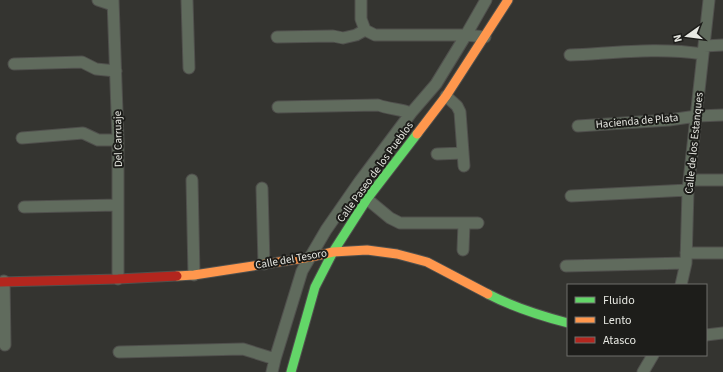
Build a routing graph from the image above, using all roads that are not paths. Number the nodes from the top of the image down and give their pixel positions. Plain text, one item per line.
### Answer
1 (98, 0) edge
2 (187, 0) edge
3 (361, 0) edge
4 (486, 0) edge
5 (508, 0) edge
6 (709, 0) edge
7 (113, 3) edge
8 (365, 30) junction
9 (466, 36) junction
10 (277, 37) dead end
11 (485, 37) junction
12 (723, 45) edge
13 (704, 50) junction
14 (570, 55) dead end
15 (14, 64) dead end
16 (188, 68) dead end
17 (116, 71) junction
18 (446, 96) junction
19 (278, 107) dead end
20 (411, 113) junction
21 (723, 115) edge
22 (697, 116) junction
23 (578, 126) dead end
24 (22, 138) dead end
25 (118, 140) junction
26 (463, 153) junction
27 (437, 154) dead end
28 (464, 166) dead end
29 (192, 180) dead end
30 (723, 180) edge
31 (689, 185) junction
32 (262, 188) dead end
33 (570, 196) dead end
34 (367, 199) junction
35 (118, 205) junction
36 (24, 207) dead end
37 (464, 223) junction
38 (478, 223) dead end
39 (463, 250) dead end
40 (333, 252) junction
41 (723, 253) edge
42 (311, 257) junction
43 (686, 258) junction
44 (264, 264) junction
45 (566, 266) dead end
46 (194, 275) junction
47 (118, 279) junction
48 (2, 281) edge
49 (681, 284) edge
50 (567, 323) edge
51 (723, 333) edge
52 (707, 335) edge
53 (4, 345) dead end
54 (120, 352) dead end
55 (652, 356) edge
56 (275, 358) junction
57 (272, 372) edge
58 (291, 372) edge
59 (643, 372) edge

1 - 7 street
2 - 16 street
3 - 8 street
4 - 9 street
5 - 11 street, Calle Paseo de los Pueblos
6 - 13 street, Calle de los Estanques
7 - 17 street, Del Carruaje
8 - 9 street
8 - 10 street
9 - 11 street
9 - 20 street
11 - 18 street, Calle Paseo de los Pueblos
12 - 13 street
13 - 14 street
13 - 22 street, Calle de los Estanques
15 - 17 street
17 - 25 street, Del Carruaje
18 - 26 street
18 - 34 street, Calle Paseo de los Pueblos
19 - 20 street
20 - 42 street
21 - 22 street, Hacienda de Plata
22 - 23 street, Hacienda de Plata
22 - 31 street, Calle de los Estanques
24 - 25 street
25 - 35 street, Del Carruaje
26 - 27 street
26 - 28 street
29 - 46 street
30 - 31 street
31 - 33 street
31 - 43 street, Calle de los Estanques
32 - 44 street
34 - 37 street
34 - 40 street, Calle Paseo de los Pueblos
35 - 36 street
35 - 47 street, Del Carruaje
37 - 38 street
37 - 39 street
40 - 42 street, Calle del Tesoro
40 - 50 street, Calle del Tesoro
40 - 58 street, Calle Paseo de los Pueblos
41 - 43 street
42 - 44 street, Calle del Tesoro
42 - 56 street
43 - 45 street
43 - 49 street, Calle de los Estanques
44 - 46 street, Calle del Tesoro
46 - 47 street, Calle del Tesoro
47 - 48 street, Calle del Tesoro
48 - 53 street
51 - 52 street
54 - 56 street
55 - 59 street
56 - 57 street

